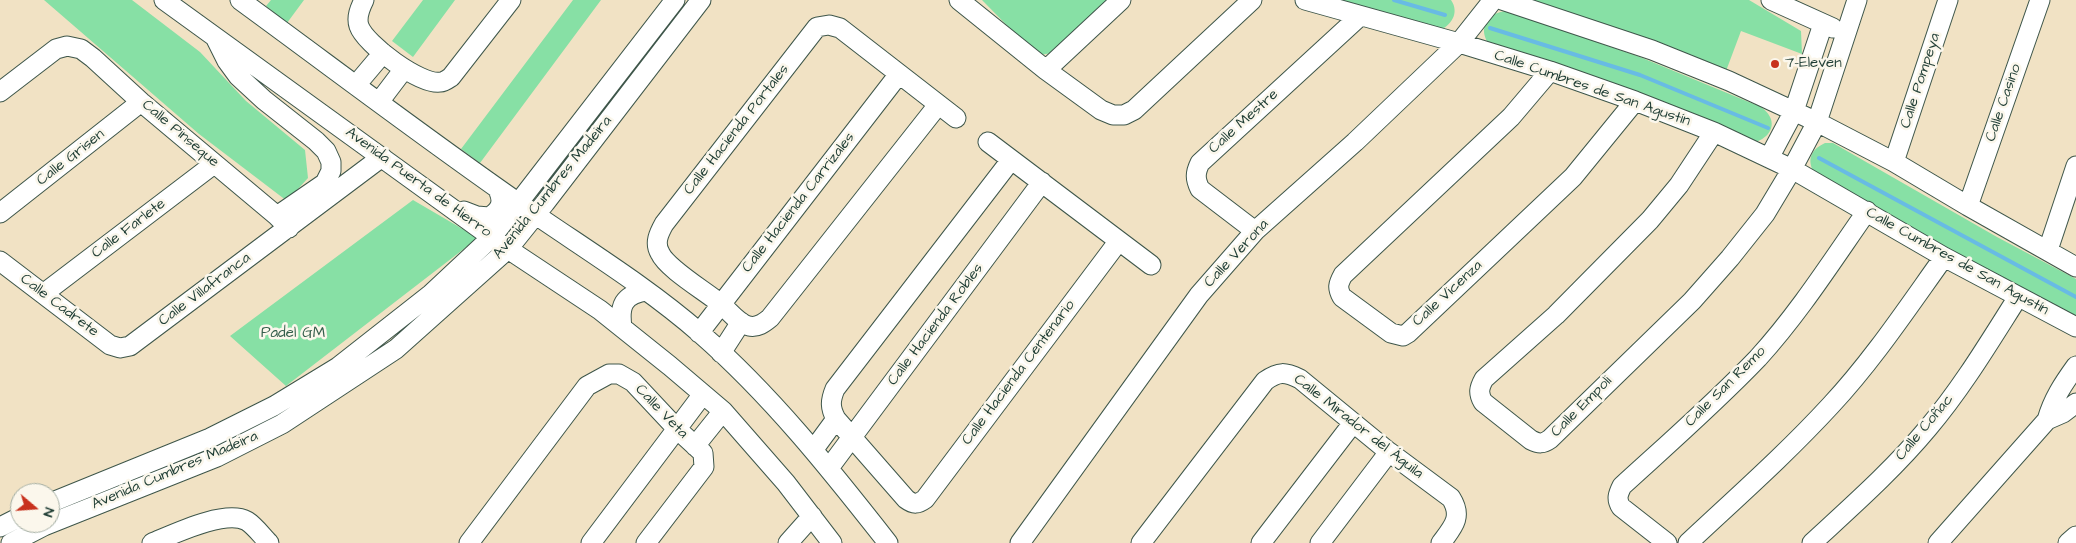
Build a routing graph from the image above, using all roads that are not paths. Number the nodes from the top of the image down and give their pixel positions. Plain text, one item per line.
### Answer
1 (164, 0) edge
2 (240, 0) edge
3 (364, 0) edge
4 (510, 0) edge
5 (675, 0) edge
6 (701, 0) edge
7 (959, 0) edge
8 (1121, 0) edge
9 (1252, 0) edge
10 (1304, 0) edge
11 (1493, 0) edge
12 (1502, 0) edge
13 (1771, 0) edge
14 (1857, 0) edge
15 (1948, 0) edge
16 (2040, 0) edge
17 (1360, 16) junction
18 (1823, 24) junction
19 (1846, 34) junction
20 (216, 37) junction
21 (1459, 43) junction
22 (382, 53) junction
23 (404, 69) junction
24 (1046, 70) junction
25 (1550, 71) junction
26 (899, 74) junction
27 (356, 85) junction
28 (0, 92) edge
29 (1635, 100) junction
30 (141, 102) junction
31 (379, 102) junction
32 (938, 105) junction
33 (1794, 111) junction
34 (956, 118) dead end
35 (1817, 122) junction
36 (1714, 132) junction
37 (988, 142) dead end
38 (382, 157) junction
39 (1769, 158) junction
40 (1011, 160) junction
41 (1894, 162) junction
42 (214, 164) junction
43 (2076, 166) edge
44 (1792, 169) junction
45 (1042, 182) junction
46 (498, 188) junction
47 (519, 203) junction
48 (446, 204) junction
49 (1968, 206) junction
50 (1867, 211) junction
51 (0, 213) edge
52 (536, 215) junction
53 (283, 222) junction
54 (1255, 231) junction
55 (492, 237) junction
56 (1118, 242) junction
57 (508, 249) junction
58 (2048, 250) junction
59 (1944, 257) junction
60 (0, 261) edge
61 (1151, 266) dead end
62 (2076, 267) edge
63 (622, 275) junction
64 (646, 291) junction
65 (43, 294) junction
66 (2018, 297) junction
67 (721, 304) junction
68 (600, 310) junction
69 (749, 324) junction
70 (622, 327) junction
71 (2076, 328) edge
72 (700, 332) junction
73 (120, 348) joint
74 (721, 353) junction
75 (2076, 366) edge
76 (703, 394) junction
77 (722, 411) junction
78 (2063, 412) edge
79 (836, 419) junction
80 (1353, 423) junction
81 (678, 430) junction
82 (852, 439) junction
83 (695, 446) junction
84 (814, 449) junction
85 (1389, 452) junction
86 (829, 468) junction
87 (60, 499) edge
88 (812, 516) junction
89 (2076, 536) edge
90 (827, 541) edge
91 (11, 543) edge
92 (152, 543) edge
93 (269, 543) edge
94 (469, 543) edge
95 (591, 543) edge
96 (646, 543) edge
97 (772, 543) edge
98 (777, 543) edge
99 (788, 543) edge
100 (888, 543) edge
101 (1020, 543) edge
102 (1141, 543) edge
103 (1261, 543) edge
104 (1320, 543) edge
105 (1441, 543) edge
106 (1667, 543) edge
107 (1688, 543) edge
108 (1812, 543) edge
109 (1938, 543) edge
110 (2068, 543) edge

1 - 20 street, Avenida Puerta de Hierro
2 - 27 street
3 - 22 street
4 - 23 street
5 - 47 street, Avenida Cumbres Madeira
6 - 52 street, Avenida Cumbres Madeira
7 - 24 street
8 - 24 street
9 - 24 street
10 - 17 street, Calle Cumbres de San Agustín
11 - 21 street, Calle Verona
12 - 33 street
13 - 18 street
14 - 19 street, Calle Empoli
15 - 41 street, Calle Pompeya
16 - 49 street, Calle Casino
17 - 21 street, Calle Cumbres de San Agustín
17 - 54 street, Calle Mestre
18 - 19 street
18 - 33 street
19 - 35 street, Calle Empoli
20 - 38 street, Avenida Puerta de Hierro
20 - 53 street
21 - 25 street, Calle Cumbres de San Agustín
21 - 54 street, Calle Verona
22 - 23 street
22 - 27 street
23 - 31 street
25 - 29 street, Calle Cumbres de San Agustín
25 - 29 street, Calle Vicenza
26 - 32 street
26 - 67 street, Calle Hacienda Carrizales
26 - 67 street, Calle Hacienda Portales
27 - 31 street
28 - 30 street, Calle Pinseque
29 - 36 street, Calle Cumbres de San Agustín
30 - 42 street, Calle Pinseque
30 - 51 street, Calle Grisen
31 - 46 street
32 - 34 street
32 - 69 street
33 - 35 street
33 - 39 street
35 - 41 street
35 - 44 street, Calle Empoli
36 - 39 street, Calle Cumbres de San Agustín
36 - 44 street, Calle Empoli
37 - 40 street
38 - 48 street, Avenida Puerta de Hierro
38 - 53 street
39 - 44 street, Calle Cumbres de San Agustín
40 - 45 street
40 - 79 street
41 - 49 street
42 - 53 street, Calle Pinseque
42 - 65 street, Calle Farlete
43 - 58 street
44 - 50 street, Calle Cumbres de San Agustín
45 - 56 street
45 - 82 street, Calle Hacienda Robles
46 - 47 street
46 - 48 street
47 - 52 street
47 - 55 street, Avenida Cumbres Madeira
48 - 55 street, Avenida Puerta de Hierro
49 - 58 street
50 - 59 street, Calle Cumbres de San Agustín
50 - 106 street, Calle San Remo
52 - 57 street, Avenida Cumbres Madeira
52 - 63 street
53 - 73 street, Calle Villafranca
54 - 101 street, Calle Verona
55 - 57 street, Avenida Puerta de Hierro
55 - 87 street, Avenida Cumbres Madeira
56 - 61 street
56 - 82 street, Calle Hacienda Centenario
57 - 68 street, Avenida Puerta de Hierro
57 - 91 street, Avenida Cumbres Madeira
58 - 62 street
59 - 66 street, Calle Cumbres de San Agustín
59 - 107 street
60 - 65 street, Calle Cadrete
63 - 64 street
63 - 68 street
64 - 70 street
64 - 72 street
65 - 73 street, Calle Cadrete
66 - 71 street, Calle Cumbres de San Agustín
66 - 108 street, Calle Coñac
67 - 69 street
67 - 72 street, Calle Hacienda Carrizales
68 - 70 street, Avenida Puerta de Hierro
69 - 74 street
70 - 76 street, Avenida Puerta de Hierro
72 - 74 street
74 - 84 street
75 - 78 street
76 - 77 street, Avenida Puerta de Hierro
76 - 81 street
77 - 83 street
77 - 88 street, Avenida Puerta de Hierro
78 - 109 street
79 - 82 street
79 - 84 street
80 - 85 street, Calle Mirador del Águila
80 - 102 street, Calle Mirador del Águila
80 - 103 street
81 - 83 street, Calle Veta
81 - 94 street, Calle Veta
81 - 95 street
82 - 86 street, Calle Hacienda Robles
83 - 96 street, Calle Veta
84 - 86 street
85 - 104 street
85 - 105 street, Calle Mirador del Águila
86 - 100 street
88 - 90 street, Avenida Puerta de Hierro
88 - 99 street
89 - 110 street
92 - 93 street
97 - 98 street

